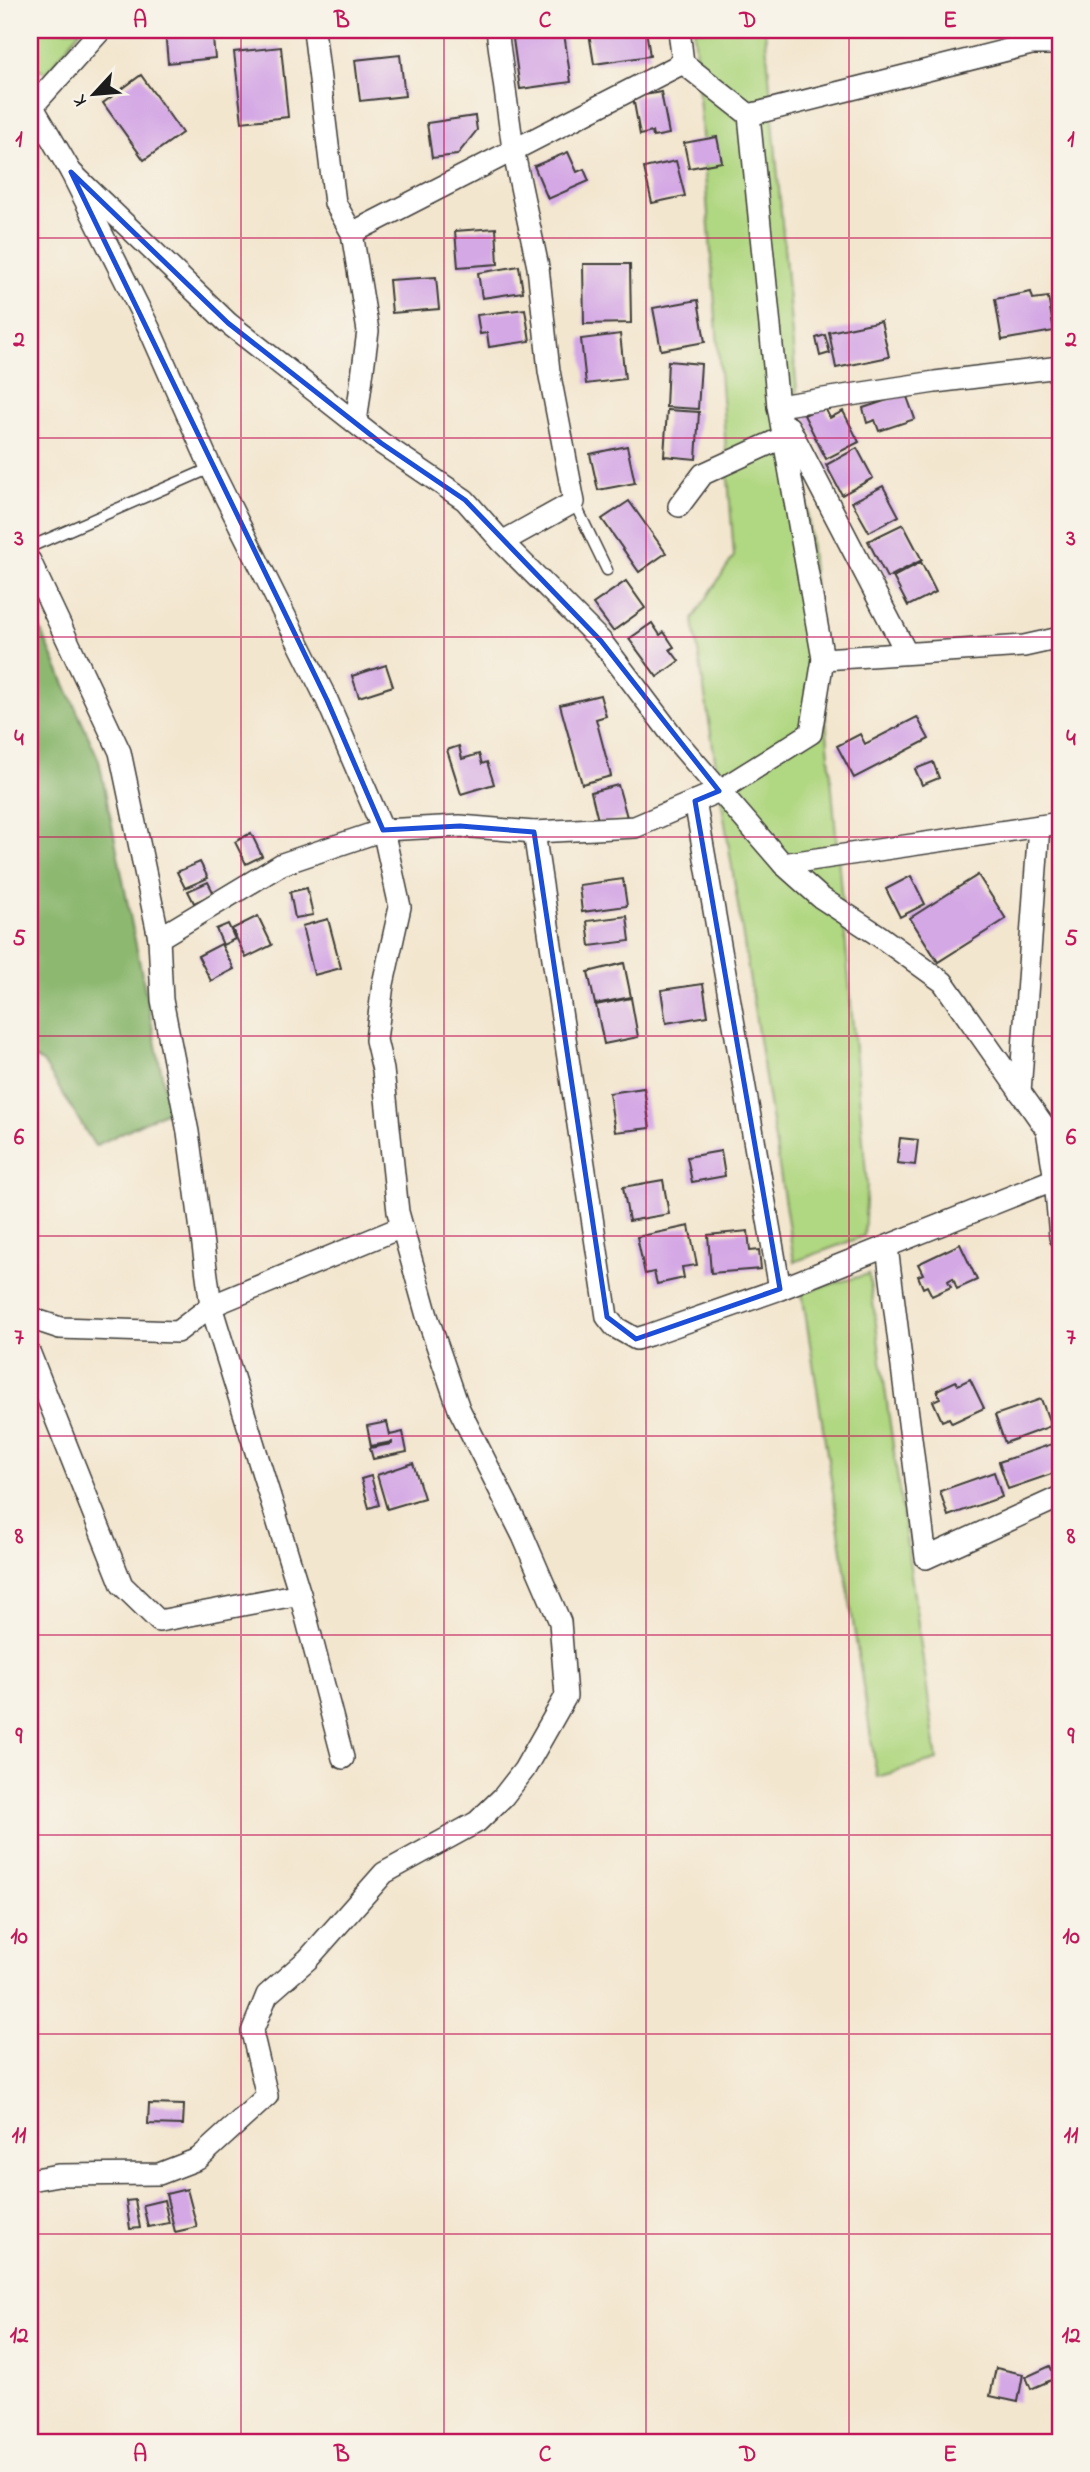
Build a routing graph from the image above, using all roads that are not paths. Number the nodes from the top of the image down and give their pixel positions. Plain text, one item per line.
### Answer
1 (101, 30) edge
2 (314, 30) edge
3 (497, 30) edge
4 (679, 30) edge
5 (1060, 44) edge
6 (683, 63) junction
7 (31, 105) edge
8 (749, 115) junction
9 (513, 149) junction
10 (71, 172) junction
11 (352, 233) junction
12 (1060, 367) edge
13 (778, 406) junction
14 (356, 423) junction
15 (784, 438) junction
16 (211, 468) junction
17 (574, 502) junction
18 (679, 506) dead end
19 (502, 542) junction
20 (30, 547) edge
21 (30, 561) edge
22 (607, 570) dead end
23 (1060, 638) edge
24 (906, 652) junction
25 (823, 659) junction
26 (719, 791) junction
27 (695, 801) junction
28 (1060, 823) edge
29 (1039, 826) junction
30 (383, 830) junction
31 (534, 832) junction
32 (783, 864) junction
33 (159, 938) junction
34 (1020, 1091) junction
35 (1058, 1178) edge
36 (402, 1227) junction
37 (1060, 1237) edge
38 (887, 1247) junction
39 (780, 1289) junction
40 (211, 1306) junction
41 (30, 1318) edge
42 (30, 1354) edge
43 (1060, 1497) edge
44 (300, 1594) junction
45 (343, 1758) dead end
46 (30, 2180) edge

1 - 7 street
2 - 11 street
3 - 9 street
4 - 6 street
5 - 8 street
6 - 8 street
6 - 9 street
7 - 10 street
8 - 13 street
9 - 11 street
9 - 17 street
10 - 14 street
10 - 16 street
11 - 14 street
12 - 13 street
13 - 15 street
13 - 24 street
14 - 19 street
15 - 18 street
15 - 25 street
16 - 20 lane
16 - 30 street
17 - 19 street
17 - 22 lane
19 - 26 street
21 - 33 street
23 - 24 street
24 - 25 street
25 - 26 street
26 - 27 street
26 - 32 street
27 - 31 street
27 - 39 street
28 - 29 street
29 - 32 street
29 - 34 street
30 - 31 street
30 - 33 street
30 - 36 street
31 - 39 street
32 - 34 street
33 - 40 street
34 - 35 street
35 - 37 street
35 - 38 street
36 - 40 street
36 - 46 street
38 - 39 street
38 - 43 street
40 - 41 street
40 - 44 street
42 - 44 street
44 - 45 street

